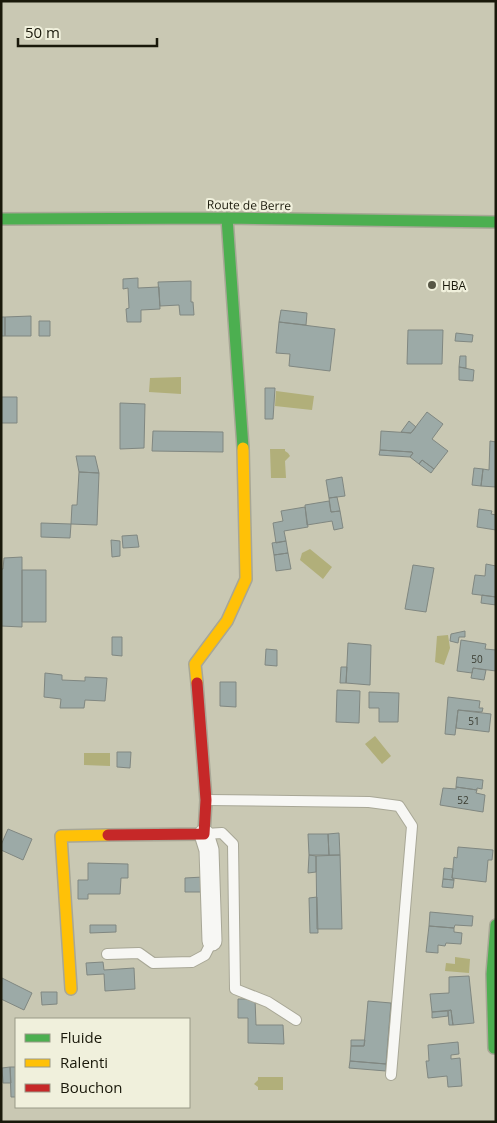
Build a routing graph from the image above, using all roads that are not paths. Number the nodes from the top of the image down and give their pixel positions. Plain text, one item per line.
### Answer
1 (227, 218) junction
2 (1, 219) edge
3 (496, 222) edge
4 (206, 800) junction
5 (204, 834) junction
6 (496, 925) edge
7 (212, 941) joint
8 (106, 954) dead end
9 (71, 989) dead end
10 (296, 1020) dead end
11 (496, 1048) edge
12 (391, 1075) dead end

1 - 2 street, Route de Berre
1 - 3 street, Route de Berre
1 - 4 street
4 - 5 street
4 - 12 lane
5 - 7 street
5 - 9 street
5 - 10 lane
6 - 11 street
7 - 8 lane

